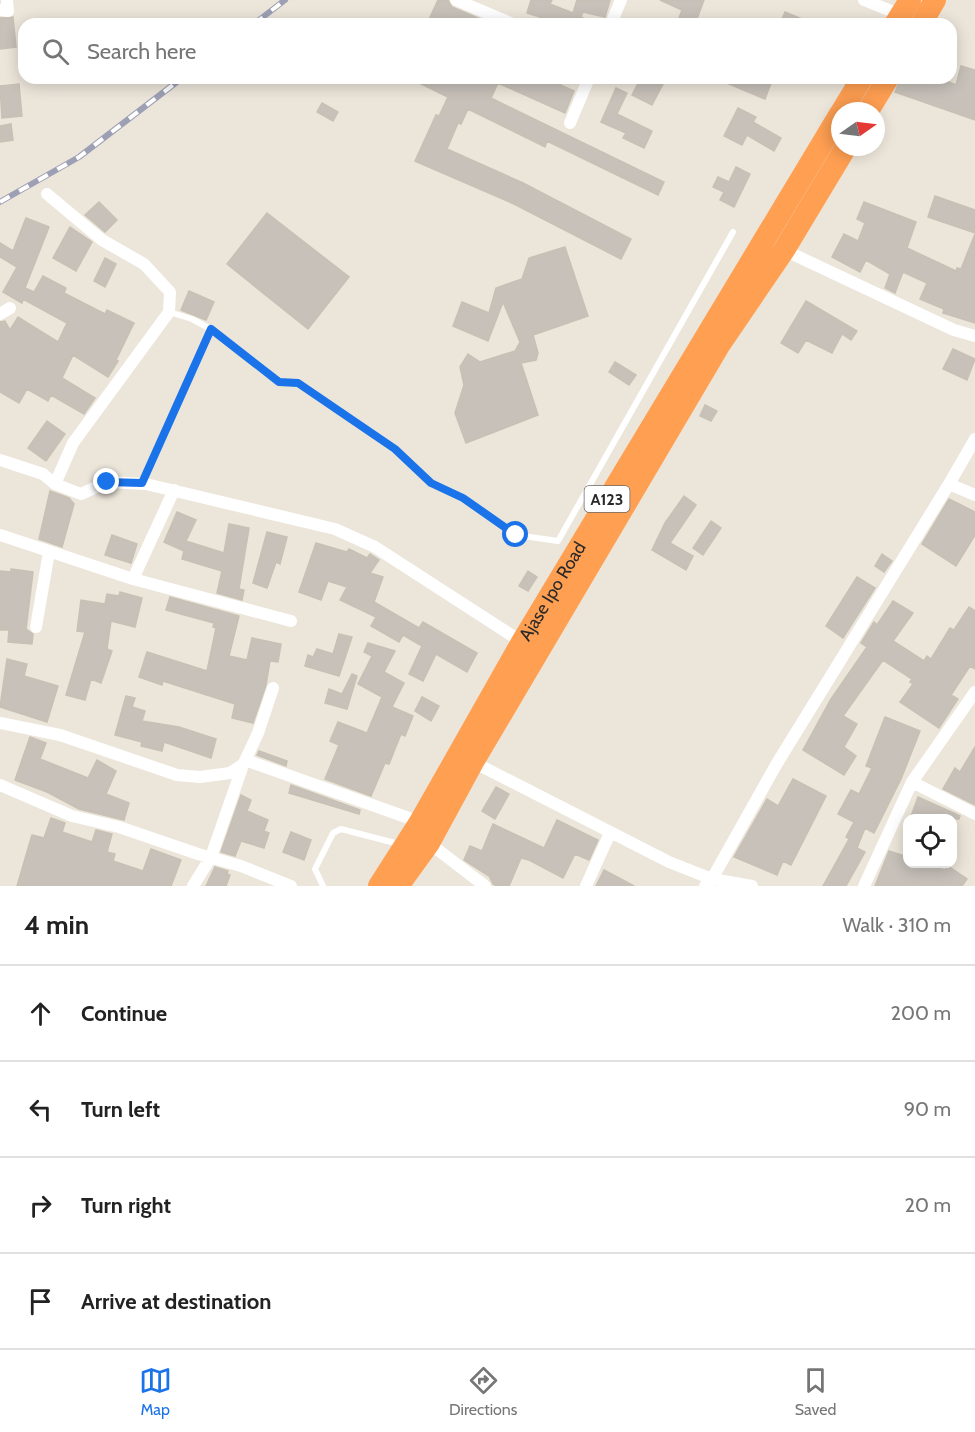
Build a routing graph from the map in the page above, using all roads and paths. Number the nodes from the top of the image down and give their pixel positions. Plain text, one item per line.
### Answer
1 (8, 0) edge
2 (456, 0) edge
3 (621, 0) edge
4 (864, 0) edge
5 (935, 0) edge
6 (0, 10) edge
7 (907, 16) edge
8 (499, 18) edge
9 (614, 18) edge
10 (586, 84) edge
11 (858, 84) edge
12 (884, 84) edge
13 (848, 102) edge
14 (873, 102) edge
15 (570, 123) dead end
16 (831, 130) edge
17 (841, 156) edge
18 (47, 194) dead end
19 (733, 232) dead end
20 (784, 249) junction
21 (169, 312) junction
22 (211, 329) junction
23 (975, 336) edge
24 (975, 439) edge
25 (0, 460) edge
26 (142, 483) junction
27 (55, 484) junction
28 (949, 484) junction
29 (174, 490) junction
30 (975, 495) edge
31 (0, 535) edge
32 (49, 552) junction
33 (134, 579) junction
34 (291, 621) dead end
35 (36, 627) dead end
36 (522, 642) junction
37 (273, 688) dead end
38 (973, 699) edge
39 (0, 723) edge
40 (473, 762) junction
41 (243, 765) junction
42 (912, 782) junction
43 (0, 785) edge
44 (975, 814) edge
45 (424, 833) junction
46 (610, 833) junction
47 (405, 846) junction
48 (211, 857) junction
49 (708, 882) edge
50 (193, 886) edge
51 (291, 886) edge
52 (323, 886) edge
53 (378, 886) edge
54 (398, 886) edge
55 (485, 886) edge
56 (586, 886) edge
57 (752, 886) edge
58 (864, 886) edge

1 - 6 street
2 - 8 street
3 - 9 street
4 - 7 street
5 - 7 highway
10 - 15 street
11 - 13 highway, Ajase Ipo Road / A123
12 - 14 highway
16 - 36 highway, Ajase Ipo Road / A123
17 - 20 highway, Ajase Ipo Road / A123
18 - 21 street
19 - 22 lane
20 - 23 street
20 - 40 highway, Ajase Ipo Road / A123
21 - 22 lane
21 - 27 street
22 - 26 lane
24 - 28 street
25 - 27 street
26 - 27 street
26 - 29 street
28 - 30 street
28 - 49 street
29 - 33 street
29 - 36 street
31 - 32 street
32 - 33 street
32 - 35 street
33 - 34 street
36 - 45 highway, Ajase Ipo Road / A123
37 - 41 street
38 - 42 street
39 - 41 street
40 - 45 highway, Ajase Ipo Road / A123
40 - 46 street
41 - 45 street
41 - 48 street
42 - 44 street
42 - 58 street
43 - 48 street
45 - 47 highway, Ajase Ipo Road / A123
45 - 54 highway, Ajase Ipo Road / A123
45 - 55 street
46 - 49 street
46 - 56 street
47 - 52 lane
47 - 53 highway, Ajase Ipo Road / A123
48 - 50 street
48 - 51 street
49 - 57 street

